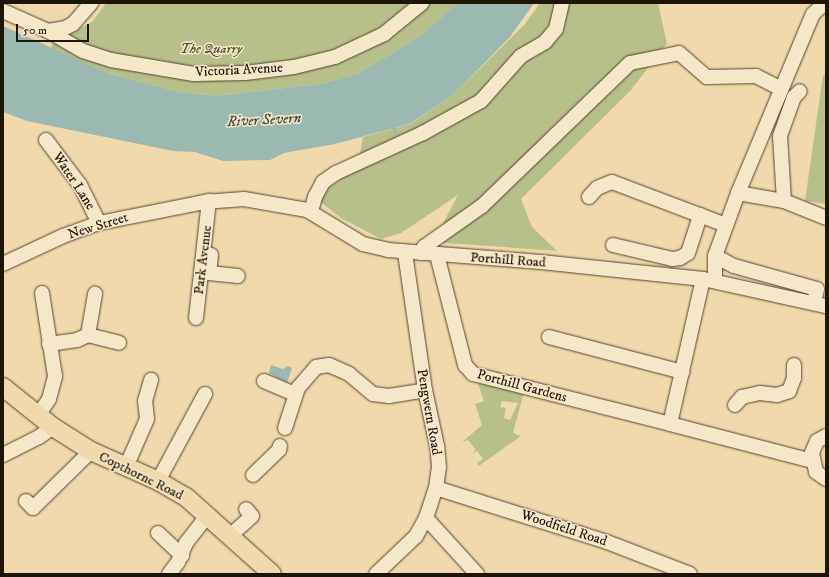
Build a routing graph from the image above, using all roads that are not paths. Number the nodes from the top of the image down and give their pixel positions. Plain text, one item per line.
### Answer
1 (91, 3) edge
2 (422, 3) edge
3 (562, 3) edge
4 (825, 3) edge
5 (3, 11) edge
6 (48, 31) junction
7 (781, 89) junction
8 (800, 91) dead end
9 (46, 140) dead end
10 (738, 192) junction
11 (589, 197) dead end
12 (208, 202) junction
13 (784, 202) junction
14 (311, 211) junction
15 (700, 215) junction
16 (826, 218) edge
17 (99, 223) junction
18 (726, 225) junction
19 (613, 244) dead end
20 (405, 253) junction
21 (421, 253) junction
22 (437, 255) junction
23 (715, 256) junction
24 (3, 264) edge
25 (238, 276) dead end
26 (709, 280) junction
27 (42, 293) dead end
28 (95, 294) dead end
29 (820, 305) edge
30 (196, 318) dead end
31 (88, 335) junction
32 (549, 337) dead end
33 (119, 343) dead end
34 (49, 344) junction
35 (794, 365) dead end
36 (682, 372) junction
37 (151, 380) dead end
38 (264, 381) dead end
39 (3, 386) edge
40 (425, 390) junction
41 (205, 394) dead end
42 (295, 394) junction
43 (735, 405) dead end
44 (38, 415) junction
45 (670, 424) junction
46 (286, 426) dead end
47 (53, 427) junction
48 (826, 436) edge
49 (280, 446) dead end
50 (91, 451) junction
51 (3, 455) edge
52 (812, 461) junction
53 (126, 467) junction
54 (253, 475) dead end
55 (826, 478) edge
56 (158, 481) junction
57 (436, 488) junction
58 (33, 508) dead end
59 (246, 509) dead end
60 (208, 515) junction
61 (426, 518) junction
62 (158, 533) dead end
63 (232, 535) junction
64 (184, 549) junction
65 (660, 568) edge
66 (169, 574) edge
67 (272, 574) edge
68 (376, 574) edge
69 (476, 574) edge
70 (690, 574) edge

1 - 6 street
2 - 6 street, Victoria Avenue
3 - 14 street
4 - 7 street
5 - 6 street, Victoria Avenue
7 - 10 street
7 - 21 street
8 - 13 street
9 - 17 street, Water Lane
10 - 13 street
10 - 18 street
11 - 15 street
12 - 14 street, Porthill Road
12 - 17 street, New Street
12 - 25 street
12 - 30 street, Park Avenue
13 - 16 street
14 - 20 street, Porthill Road
15 - 18 street
15 - 19 street
17 - 24 street, New Street
18 - 23 street
20 - 21 street, Porthill Road
20 - 40 street, Pengwern Road
21 - 22 street, Porthill Road
22 - 26 street, Porthill Road
22 - 45 street, Porthill Gardens
23 - 26 street
23 - 29 street
26 - 29 street, Porthill Road
26 - 36 street
27 - 34 street
28 - 31 street
31 - 33 street
31 - 34 street
32 - 36 street
34 - 44 street
35 - 43 street
36 - 45 street
37 - 53 street
38 - 42 street
39 - 44 main road, Copthorne Road
40 - 42 street
40 - 57 street, Pengwern Road
41 - 56 street
42 - 46 street
44 - 47 main road, Copthorne Road
45 - 52 street, Porthill Gardens
47 - 50 main road, Copthorne Road
47 - 51 street
48 - 52 street
49 - 54 street
50 - 53 main road, Copthorne Road
50 - 58 street
52 - 55 street
53 - 56 main road, Copthorne Road
56 - 60 main road, Copthorne Road
57 - 61 street, Pengwern Road
57 - 65 street, Woodfield Road
59 - 63 street
60 - 63 main road, Copthorne Road
60 - 64 street
61 - 68 street, Pengwern Road
61 - 69 street
62 - 64 street
63 - 67 main road, Copthorne Road
64 - 66 street
65 - 70 street, Woodfield Road

